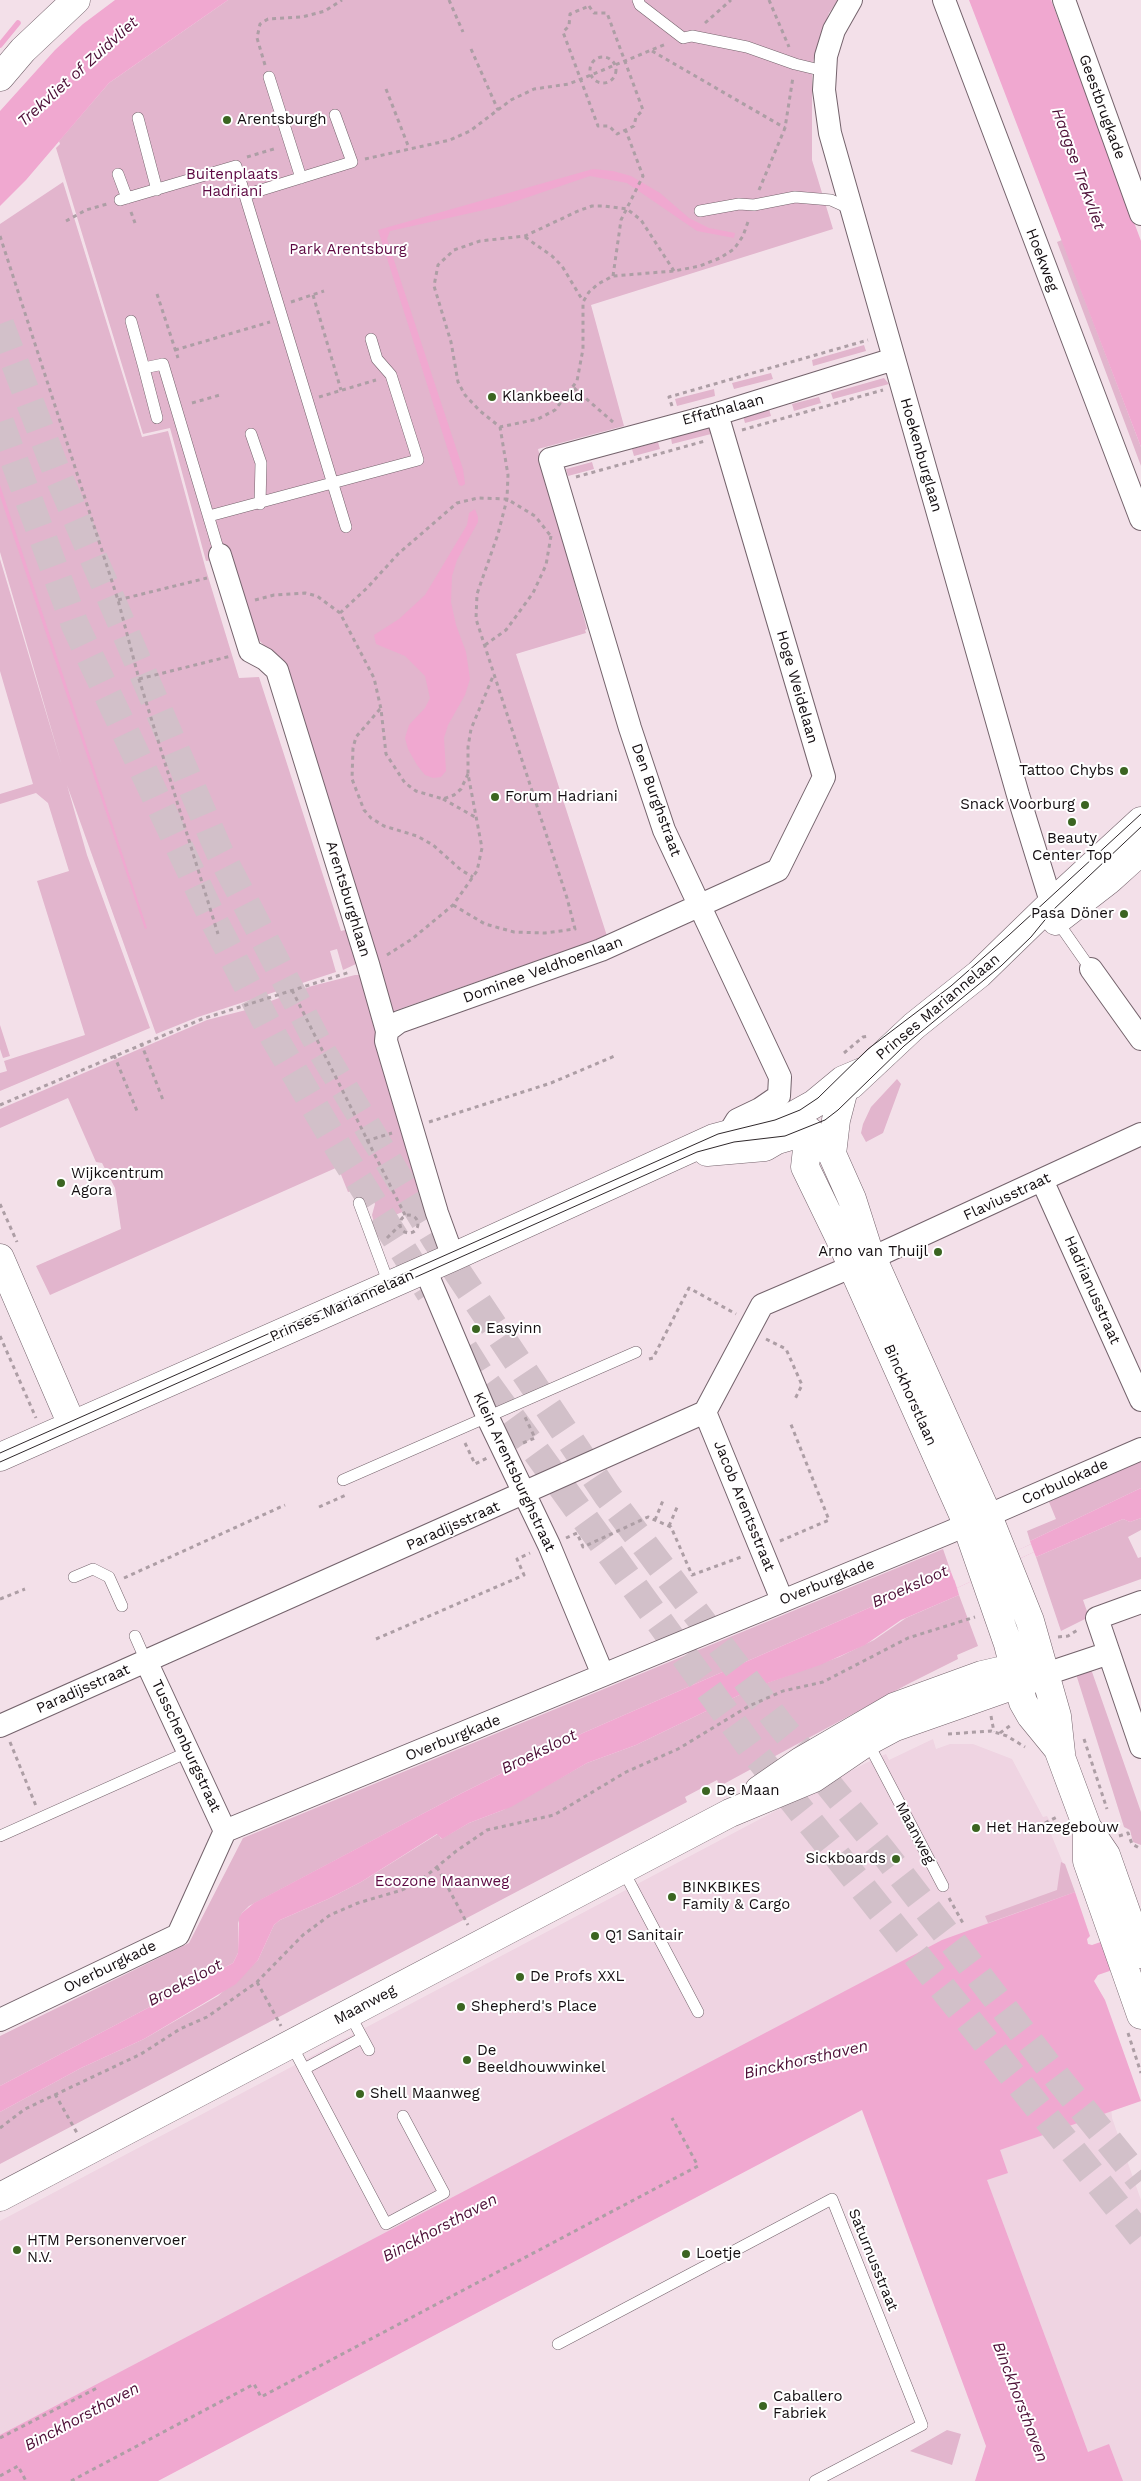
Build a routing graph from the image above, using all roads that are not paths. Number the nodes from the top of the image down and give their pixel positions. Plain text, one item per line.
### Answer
1 (76, 0) edge
2 (638, 0) edge
3 (851, 0) edge
4 (944, 0) edge
5 (1064, 0) edge
6 (824, 71) junction
7 (0, 77) edge
8 (269, 77) road end
9 (334, 115) dead end
10 (138, 118) dead end
11 (118, 174) dead end
12 (301, 178) junction
13 (157, 190) junction
14 (245, 195) junction
15 (852, 209) junction
16 (700, 210) dead end
17 (1141, 214) edge
18 (131, 321) dead end
19 (371, 339) dead end
20 (894, 360) junction
21 (144, 368) junction
22 (716, 414) junction
23 (157, 418) dead end
24 (251, 434) dead end
25 (550, 459) joint
26 (333, 484) junction
27 (260, 504) junction
28 (209, 516) junction
29 (1141, 519) edge
30 (346, 527) dead end
31 (223, 564) joint
32 (1141, 821) edge
33 (1141, 851) edge
34 (698, 907) junction
35 (1054, 911) junction
36 (1088, 965) joint
37 (387, 1031) junction
38 (1141, 1039) edge
39 (862, 1072) junction
40 (843, 1094) junction
41 (775, 1122) junction
42 (810, 1131) junction
43 (729, 1133) junction
44 (1141, 1134) edge
45 (765, 1147) junction
46 (683, 1153) junction
47 (832, 1154) junction
48 (805, 1167) junction
49 (1042, 1180) junction
50 (359, 1203) dead end
51 (453, 1257) junction
52 (0, 1258) edge
53 (862, 1262) junction
54 (424, 1269) junction
55 (389, 1284) junction
56 (636, 1352) dead end
57 (1141, 1400) edge
58 (705, 1412) junction
59 (488, 1418) junction
60 (72, 1425) junction
61 (1141, 1448) edge
62 (0, 1457) edge
63 (343, 1480) dead end
64 (523, 1495) junction
65 (978, 1520) junction
66 (74, 1577) dead end
67 (782, 1600) junction
68 (1141, 1602) edge
69 (122, 1606) dead end
70 (135, 1636) dead end
71 (1106, 1646) junction
72 (1046, 1657) junction
73 (146, 1661) junction
74 (603, 1675) junction
75 (1016, 1676) junction
76 (1, 1725) edge
77 (863, 1734) junction
78 (1141, 1747) edge
79 (188, 1752) junction
80 (1063, 1759) junction
81 (225, 1831) junction
82 (0, 1836) edge
83 (623, 1869) junction
84 (943, 1886) road end
85 (1128, 1947) edge
86 (698, 2012) dead end
87 (349, 2013) junction
88 (0, 2020) edge
89 (1138, 2028) edge
90 (362, 2038) junction
91 (291, 2044) junction
92 (369, 2050) dead end
93 (304, 2069) junction
94 (403, 2116) dead end
95 (0, 2198) edge
96 (558, 2344) dead end
97 (815, 2481) edge

1 - 7 street
2 - 6 lane
3 - 6 street, Hoekenburglaan
4 - 29 street, Hoekweg
5 - 17 street, Geestbrugkade
6 - 15 street, Hoekenburglaan
8 - 12 lane
9 - 12 lane
10 - 13 lane
11 - 13 lane
12 - 14 lane
13 - 14 lane
14 - 26 lane
15 - 16 lane
15 - 20 street, Hoekenburglaan
18 - 21 lane
19 - 26 lane
20 - 22 street, Effathalaan
20 - 35 street, Hoekenburglaan
21 - 23 lane
21 - 28 lane
22 - 25 street, Effathalaan
22 - 34 street, Hoge Weidelaan
24 - 27 lane
25 - 34 street, Den Burghstraat
26 - 27 lane
26 - 30 lane
27 - 28 lane
28 - 31 lane
31 - 37 street, Arentsburghlaan
32 - 35 street, Prinses Mariannelaan
33 - 35 street, Prinses Mariannelaan
34 - 37 street, Dominee Veldhoenlaan
34 - 43 street, Den Burghstraat
35 - 36 lane
35 - 39 street, Prinses Mariannelaan
36 - 38 street
37 - 51 street, Arentsburghlaan
39 - 40 street, Prinses Mariannelaan
39 - 41 street, Prinses Mariannelaan
40 - 42 street, Prinses Mariannelaan
40 - 47 street
41 - 42 street
41 - 43 street, Prinses Mariannelaan
42 - 45 street, Prinses Mariannelaan
42 - 47 street, Binckhorstlaan
42 - 48 street
43 - 46 street, Prinses Mariannelaan
44 - 49 street, Flaviusstraat
45 - 46 street, Prinses Mariannelaan
45 - 48 street
46 - 51 street, Prinses Mariannelaan
47 - 53 street, Binckhorstlaan
48 - 53 street, Binckhorstlaan
49 - 53 street, Flaviusstraat
49 - 57 street, Hadrianusstraat
50 - 55 lane
51 - 54 street, Prinses Mariannelaan
52 - 60 street
53 - 58 street
53 - 65 street, Binckhorstlaan
54 - 55 street, Prinses Mariannelaan
54 - 59 street, Klein Arentsburghstraat
55 - 60 street, Prinses Mariannelaan
56 - 59 lane
58 - 64 street, Paradijsstraat
58 - 67 street, Jacob Arentsstraat
59 - 63 lane
59 - 64 street, Klein Arentsburghstraat
60 - 62 street, Prinses Mariannelaan
61 - 65 street, Corbulokade
64 - 73 street, Paradijsstraat
64 - 74 street, Klein Arentsburghstraat
65 - 67 street, Overburgkade
65 - 72 street, Binckhorstlaan
65 - 75 street, Binckhorstlaan
66 - 69 lane
67 - 74 street, Overburgkade
68 - 71 street
70 - 73 lane
71 - 72 street
71 - 78 street
72 - 75 street, Maanweg
72 - 80 street, Binckhorstlaan
73 - 76 street, Paradijsstraat
73 - 79 street, Tusschenburgstraat
74 - 81 street, Overburgkade
75 - 77 street, Maanweg
75 - 80 street, Binckhorstlaan
77 - 83 street, Maanweg
77 - 84 lane, Maanweg
79 - 81 street, Tusschenburgstraat
79 - 82 lane
80 - 85 street, Binckhorstlaan
81 - 88 street, Overburgkade
83 - 86 lane
83 - 87 street, Maanweg
85 - 89 street, Binckhorstlaan
87 - 90 lane
87 - 91 street, Maanweg
90 - 92 lane
90 - 93 lane
91 - 93 lane
91 - 95 street, Maanweg
93 - 94 lane
96 - 97 lane, Saturnusstraat

